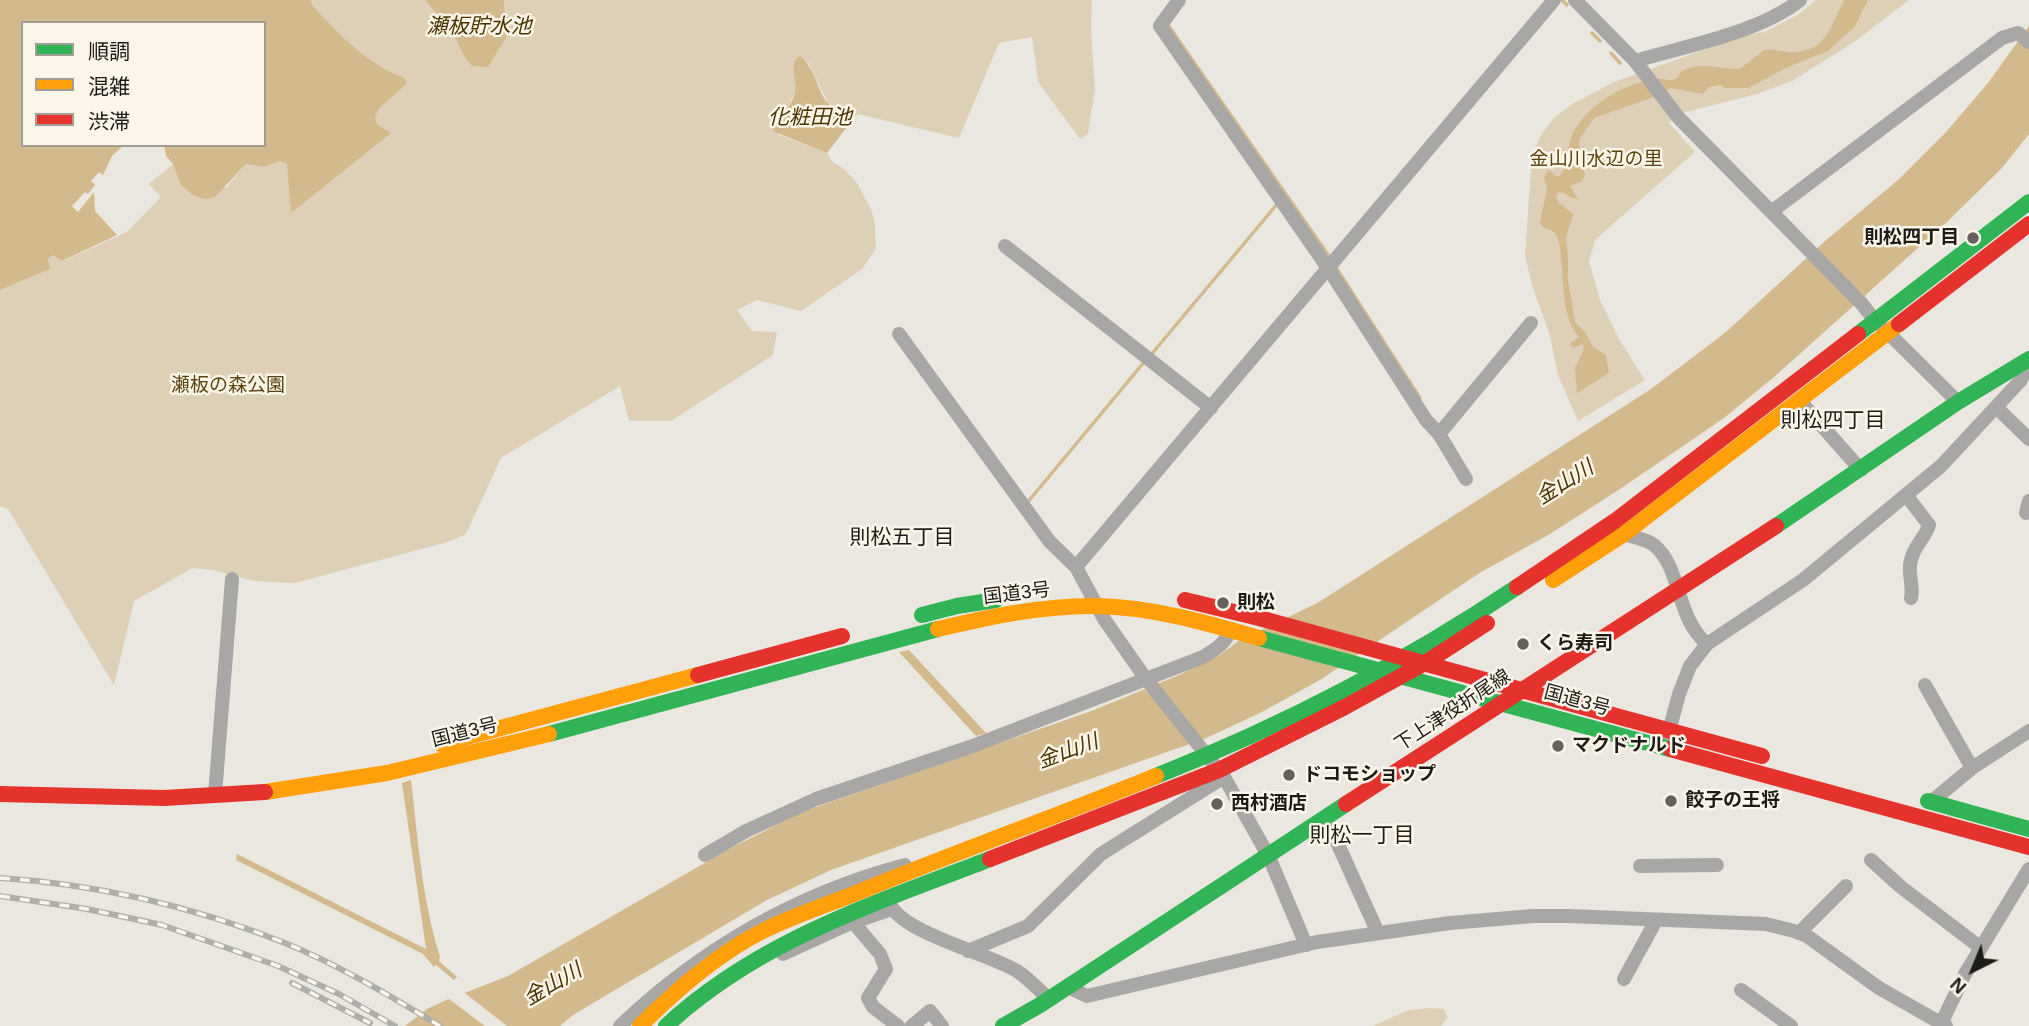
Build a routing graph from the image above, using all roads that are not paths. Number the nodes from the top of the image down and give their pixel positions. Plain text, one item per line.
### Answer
1 (1179, 0) edge
2 (1554, 0) edge
3 (1575, 0) edge
4 (1800, 0) edge
5 (2025, 39) edge
6 (1635, 61) junction
7 (2029, 202) edge
8 (1772, 212) junction
9 (2029, 224) edge
10 (1005, 247) dead end
11 (1328, 268) junction
12 (1874, 319) junction
13 (1531, 323) dead end
14 (1888, 332) junction
15 (899, 334) dead end
16 (2029, 360) edge
17 (1799, 400) junction
18 (1958, 402) junction
19 (1211, 408) junction
20 (1997, 408) junction
21 (1439, 434) junction
22 (2029, 439) edge
23 (1861, 470) junction
24 (1466, 479) dead end
25 (1906, 495) junction
26 (1624, 534) junction
27 (1076, 567) junction
28 (232, 579) dead end
29 (1677, 591) junction
30 (1911, 598) dead end
31 (1094, 599) junction
32 (904, 620) dead end
33 (1235, 630) junction
34 (852, 634) dead end
35 (1707, 644) junction
36 (1403, 658) junction
37 (1425, 663) junction
38 (1375, 671) junction
39 (1402, 676) junction
40 (1146, 679) junction
41 (1925, 685) dead end
42 (1524, 690) junction
43 (1500, 703) junction
44 (1669, 730) junction
45 (2029, 731) edge
46 (1666, 747) junction
47 (1207, 756) junction
48 (1778, 761) dead end
49 (1972, 768) junction
50 (1221, 773) junction
51 (0, 778) edge
52 (26, 779) dead end
53 (177, 781) dead end
54 (216, 787) junction
55 (0, 794) edge
56 (1924, 800) joint
57 (1326, 818) junction
58 (2029, 829) edge
59 (2029, 847) edge
60 (956, 852) junction
61 (705, 855) dead end
62 (1269, 857) junction
63 (1871, 860) dead end
64 (1717, 865) dead end
65 (1640, 866) dead end
66 (2029, 869) edge
67 (1846, 886) dead end
68 (889, 904) junction
69 (853, 922) junction
70 (1653, 926) dead end
71 (1378, 933) junction
72 (1799, 933) junction
73 (1306, 945) junction
74 (1981, 948) junction
75 (968, 951) junction
76 (1625, 979) dead end
77 (1068, 987) junction
78 (1741, 990) dead end
79 (1049, 999) junction
80 (1942, 1025) edge
81 (620, 1026) edge
82 (640, 1026) edge
83 (666, 1026) edge
84 (673, 1026) edge
85 (898, 1026) edge
86 (912, 1026) edge
87 (942, 1026) edge
88 (1003, 1026) edge
89 (1791, 1026) edge

1 - 11 street
2 - 11 street
3 - 6 street
4 - 6 street
5 - 8 street
6 - 8 street
7 - 12 main road
8 - 12 street
9 - 14 main road
10 - 19 street
11 - 19 street
11 - 21 street
12 - 14 street
12 - 36 main road
13 - 21 street
14 - 17 main road
14 - 18 street
15 - 27 street
16 - 18 main road, 下上津役折尾線
16 - 20 street
17 - 23 street
17 - 26 main road
18 - 23 main road, 下上津役折尾線
19 - 27 street
20 - 22 street
20 - 25 street
21 - 24 street
23 - 29 main road, 下上津役折尾線
25 - 30 street
25 - 35 street
26 - 29 street
26 - 37 main road
27 - 31 street
28 - 54 street
29 - 35 street
29 - 42 main road, 下上津役折尾線
31 - 32 main road, 国道3号
31 - 33 main road, 国道3号
31 - 36 main road, 国道3号
31 - 40 street
31 - 54 main road, 国道3号
33 - 38 main road, 国道3号
33 - 40 street
34 - 54 main road, 国道3号
35 - 44 street
36 - 37 main road, 国道3号
36 - 38 main road
37 - 39 main road
37 - 42 main road, 国道3号
38 - 39 main road, 国道3号
38 - 47 main road
39 - 43 main road, 国道3号
39 - 50 main road
40 - 47 street
40 - 61 street
41 - 49 street
42 - 43 main road, 下上津役折尾線
42 - 44 main road, 国道3号
43 - 46 main road, 国道3号
43 - 57 main road, 下上津役折尾線
44 - 46 street
44 - 48 main road, 国道3号
45 - 49 street
46 - 59 main road, 国道3号
47 - 50 street
47 - 60 main road
49 - 56 street
50 - 62 street
50 - 68 main road
50 - 75 street
51 - 52 main road
53 - 54 main road, 国道3号
54 - 55 main road, 国道3号
56 - 58 main road
57 - 62 main road, 下上津役折尾線
57 - 71 street
60 - 81 street
60 - 82 main road
62 - 73 street
62 - 77 main road, 下上津役折尾線
63 - 74 street
64 - 65 street
66 - 74 street
67 - 72 street
68 - 69 street
68 - 75 street
68 - 83 main road
69 - 84 street
69 - 85 street
70 - 76 street
71 - 72 street
71 - 73 street
72 - 80 street
73 - 77 street
74 - 80 street
75 - 79 street
77 - 79 main road, 下上津役折尾線
78 - 89 street
79 - 88 main road, 下上津役折尾線
86 - 87 street

